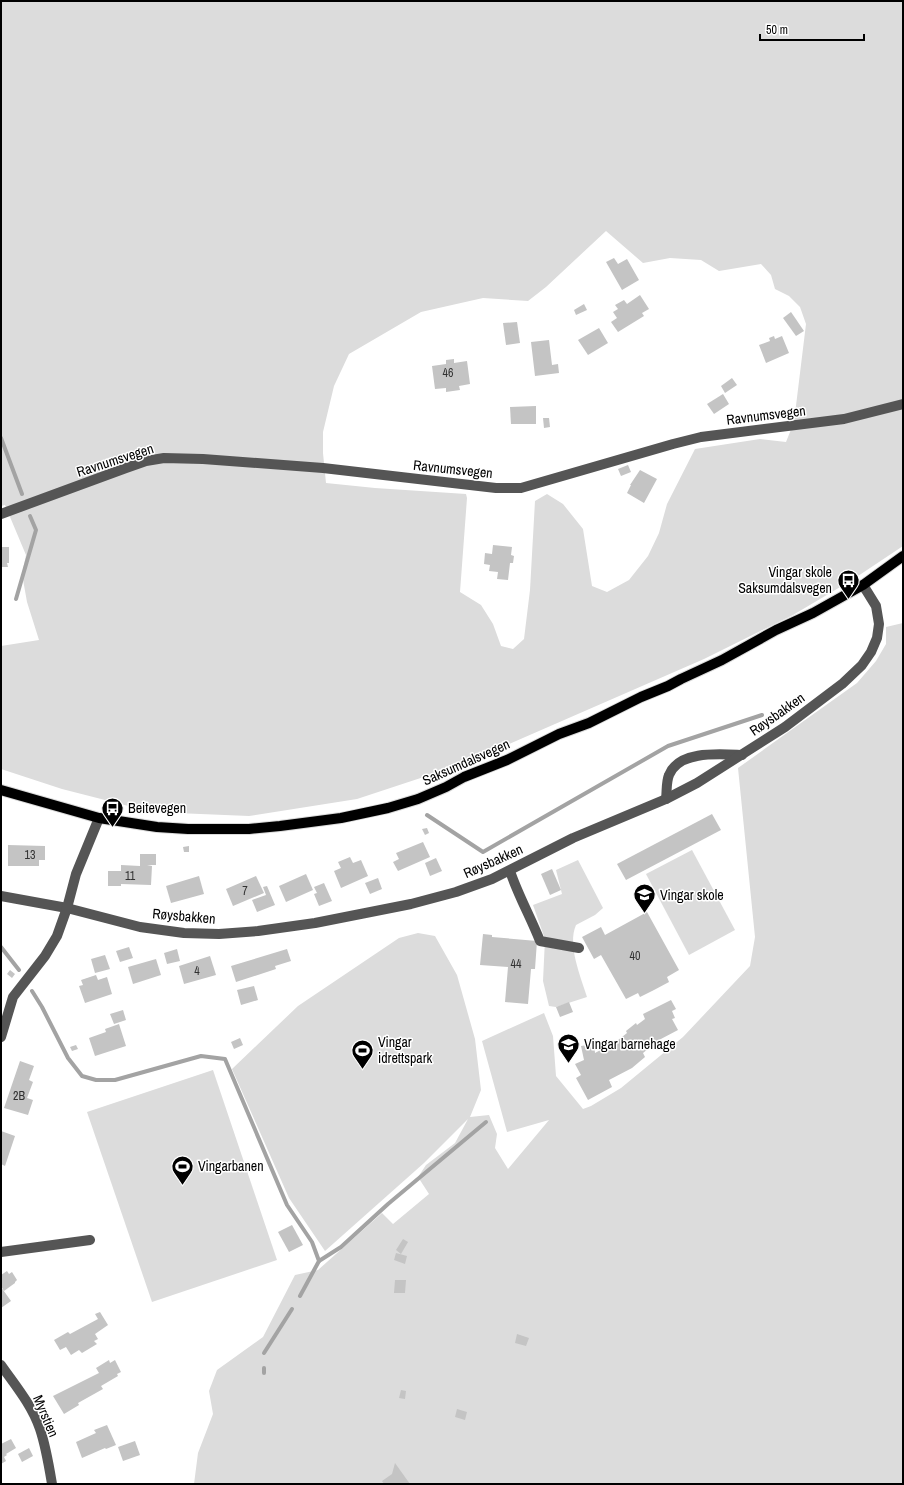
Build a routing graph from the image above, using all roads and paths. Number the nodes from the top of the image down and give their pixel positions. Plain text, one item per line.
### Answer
1 (903, 404) edge
2 (1, 514) edge
3 (903, 556) edge
4 (863, 585) junction
5 (742, 756) junction
6 (1, 790) edge
7 (666, 799) junction
8 (99, 818) junction
9 (510, 871) junction
10 (1, 896) edge
11 (68, 908) junction
12 (578, 948) dead end
13 (1, 1037) edge
14 (90, 1240) dead end
15 (1, 1252) edge
16 (1, 1365) edge
17 (52, 1484) edge

1 - 2 street, Ravnumsvegen
3 - 4 main road, Saksumdalsvegen
4 - 5 street, Røysbakken
4 - 8 main road, Saksumdalsvegen
5 - 7 street, Røysbakken
5 - 7 street
6 - 8 main road, Saksumdalsvegen
7 - 9 street, Røysbakken
8 - 11 street
9 - 11 street, Røysbakken
9 - 12 street
10 - 11 street, Røysbakken
11 - 13 street
14 - 15 street
16 - 17 street, Myrstien

